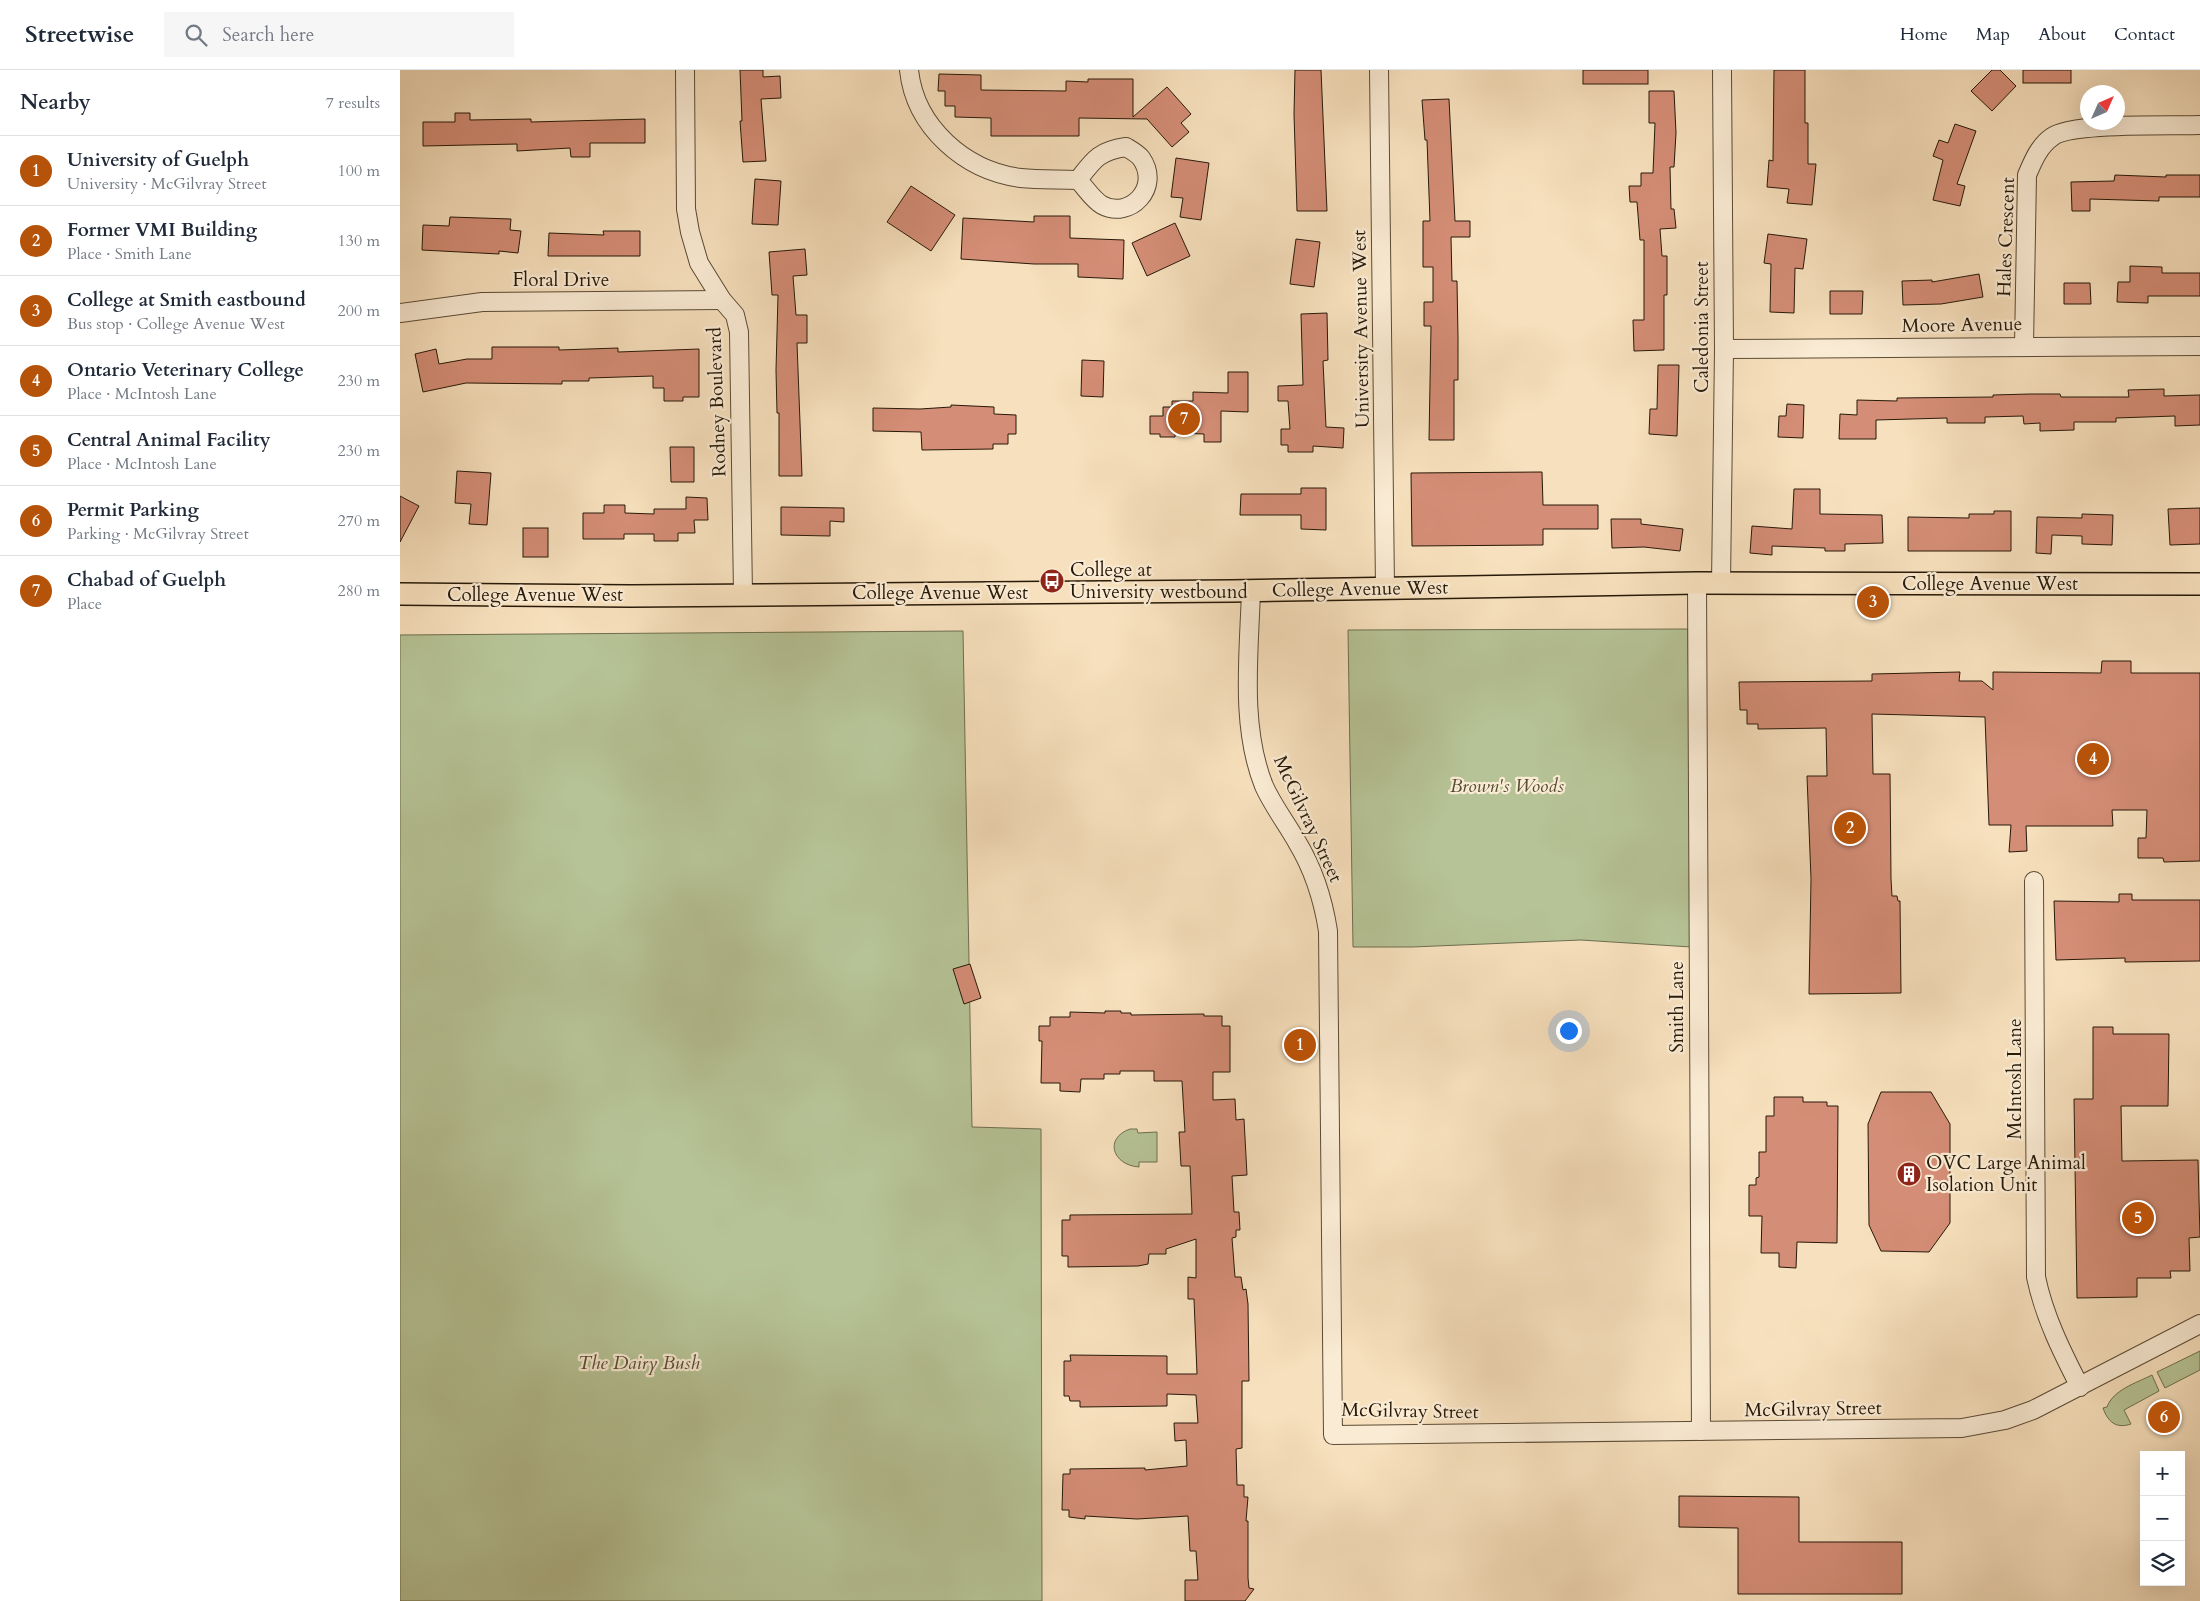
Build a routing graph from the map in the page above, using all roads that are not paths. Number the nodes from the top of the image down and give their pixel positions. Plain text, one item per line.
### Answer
1 (685, 70) edge
2 (909, 70) edge
3 (1379, 70) edge
4 (1722, 70) edge
5 (2200, 125) edge
6 (1078, 180) dead end
7 (722, 300) junction
8 (400, 313) edge
9 (2024, 346) junction
10 (2200, 346) edge
11 (1724, 349) junction
12 (1697, 583) junction
13 (1721, 584) junction
14 (2200, 584) edge
15 (1385, 588) junction
16 (1251, 591) junction
17 (400, 594) edge
18 (743, 594) junction
19 (2034, 882) dead end
20 (2200, 1324) edge
21 (2080, 1387) junction
22 (1701, 1431) junction

1 - 7 street, Rodney Boulevard
2 - 6 street
3 - 15 street, University Avenue West
4 - 11 street, Caledonia Street
5 - 9 street, Hales Crescent
7 - 8 street, Floral Drive
7 - 18 street, Rodney Boulevard
9 - 10 street, Moore Avenue
9 - 11 street, Moore Avenue
11 - 13 street, Caledonia Street
12 - 13 main road, College Avenue West
12 - 15 main road, College Avenue West
12 - 22 street, Smith Lane
13 - 14 main road, College Avenue West
15 - 16 main road, College Avenue West
16 - 18 main road, College Avenue West
16 - 22 street, McGilvray Street
17 - 18 main road, College Avenue West
19 - 21 street, McIntosh Lane
20 - 21 street, McGilvray Street
21 - 22 street, McGilvray Street

